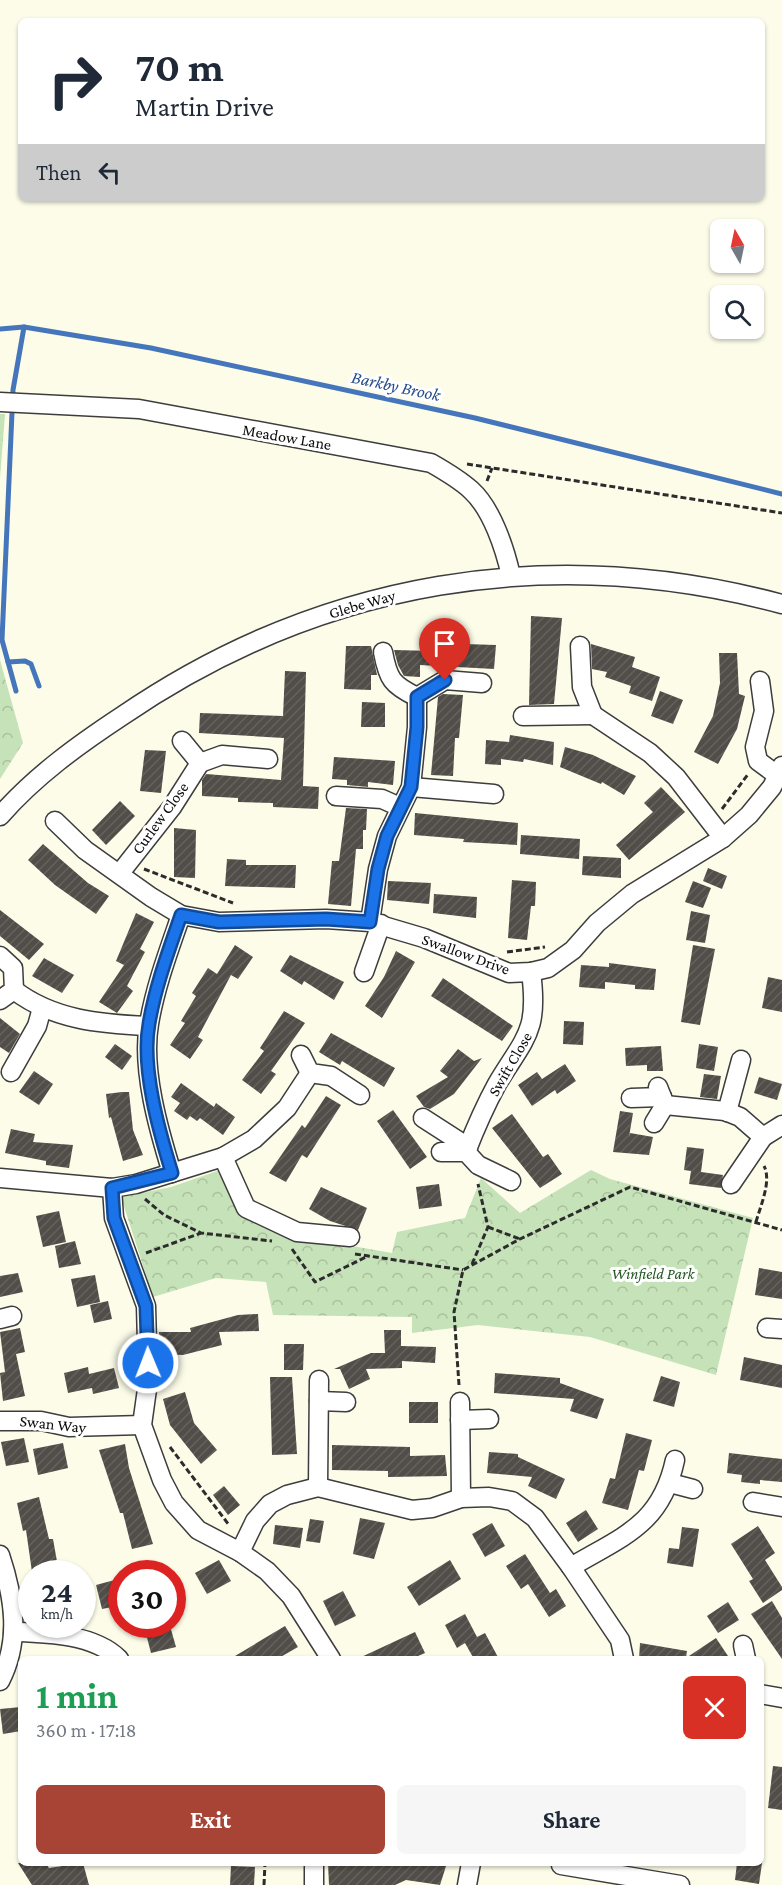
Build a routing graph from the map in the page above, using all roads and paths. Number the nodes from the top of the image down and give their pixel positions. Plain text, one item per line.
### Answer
1 (0, 402) edge
2 (431, 464) junction
3 (782, 513) edge
4 (511, 576) junction
5 (782, 604) edge
6 (580, 646) dead end
7 (383, 652) dead end
8 (760, 681) dead end
9 (482, 683) dead end
10 (417, 697) junction
11 (593, 715) junction
12 (523, 716) dead end
13 (182, 741) dead end
14 (268, 759) dead end
15 (200, 763) junction
16 (778, 780) edge
17 (411, 787) junction
18 (494, 794) dead end
19 (336, 796) dead end
20 (400, 807) junction
21 (0, 816) edge
22 (55, 820) dead end
23 (723, 838) junction
24 (125, 867) junction
25 (181, 915) junction
26 (257, 923) junction
27 (376, 923) junction
28 (551, 944) dead end
29 (501, 951) dead end
30 (7, 962) edge
31 (364, 972) dead end
32 (531, 972) junction
33 (7, 995) edge
34 (42, 1008) junction
35 (148, 1026) junction
36 (301, 1055) dead end
37 (741, 1060) dead end
38 (11, 1072) dead end
39 (310, 1073) junction
40 (360, 1095) dead end
41 (662, 1097) junction
42 (631, 1098) dead end
43 (727, 1112) junction
44 (423, 1118) dead end
45 (654, 1123) dead end
46 (782, 1125) edge
47 (763, 1137) junction
48 (441, 1152) dead end
49 (471, 1155) junction
50 (224, 1157) junction
51 (750, 1158) junction
52 (172, 1173) junction
53 (0, 1178) edge
54 (511, 1181) dead end
55 (731, 1184) dead end
56 (112, 1188) junction
57 (756, 1222) junction
58 (488, 1227) junction
59 (782, 1230) edge
60 (201, 1233) dead end
61 (350, 1237) dead end
62 (520, 1239) junction
63 (288, 1243) dead end
64 (369, 1256) dead end
65 (129, 1259) junction
66 (472, 1265) junction
67 (319, 1380) dead end
68 (319, 1401) junction
69 (346, 1402) dead end
70 (460, 1411) junction
71 (489, 1419) dead end
72 (0, 1421) edge
73 (142, 1425) junction
74 (165, 1442) dead end
75 (675, 1461) dead end
76 (670, 1483) junction
77 (318, 1487) junction
78 (693, 1489) dead end
79 (461, 1498) junction
80 (753, 1502) dead end
81 (782, 1507) edge
82 (243, 1546) junction
83 (0, 1555) edge
84 (571, 1567) junction
85 (15, 1632) junction
86 (116, 1656) edge
87 (323, 1656) edge
88 (623, 1656) edge
89 (0, 1681) edge
90 (764, 1695) edge
91 (782, 1698) edge
92 (265, 1866) edge
93 (315, 1866) edge
94 (470, 1866) edge
95 (569, 1866) edge
96 (264, 1885) edge
97 (314, 1885) edge
98 (467, 1885) edge
99 (680, 1885) edge

1 - 2 street, Meadow Lane
2 - 3 path
2 - 4 street, Meadow Lane
4 - 5 street, Glebe Way
4 - 21 street, Glebe Way
6 - 11 street
7 - 10 street
8 - 16 street
9 - 10 street
10 - 17 street
11 - 12 street
11 - 23 street
13 - 15 street
14 - 15 street
15 - 24 street, Curlew Close
16 - 23 street, Swallow Drive
17 - 18 street
17 - 20 street
19 - 20 street
20 - 27 street
22 - 24 street
23 - 32 street, Swallow Drive
24 - 25 street
24 - 26 path
25 - 26 street, Swallow Drive
25 - 35 street
26 - 27 street, Swallow Drive
27 - 31 street
27 - 32 street, Swallow Drive
28 - 29 path
30 - 33 street
32 - 49 street, Swift Close
33 - 34 street
34 - 35 street
34 - 38 street
35 - 52 street
36 - 39 street
37 - 43 street
39 - 40 street
39 - 50 street
41 - 42 street
41 - 43 street
41 - 45 street
43 - 47 street
44 - 49 street
46 - 47 street
47 - 51 street
48 - 49 street
49 - 54 street
49 - 58 path
50 - 52 street
50 - 61 street
51 - 55 street
51 - 57 path
52 - 56 street
53 - 56 street
56 - 65 street
57 - 59 path
57 - 62 path
58 - 62 path
58 - 66 path
60 - 65 path
62 - 66 path
63 - 64 path
65 - 73 street
66 - 70 path
67 - 68 street
68 - 69 street
68 - 77 street
70 - 71 street
70 - 79 street
72 - 73 street, Swan Way
73 - 82 street
74 - 82 path
75 - 76 street
76 - 78 street
76 - 84 street
77 - 79 street
77 - 82 street
79 - 84 street
80 - 81 street
82 - 87 street
83 - 85 street
84 - 88 street
85 - 86 street
85 - 89 street
90 - 91 street
92 - 96 path
93 - 97 street
94 - 98 street
95 - 99 street

